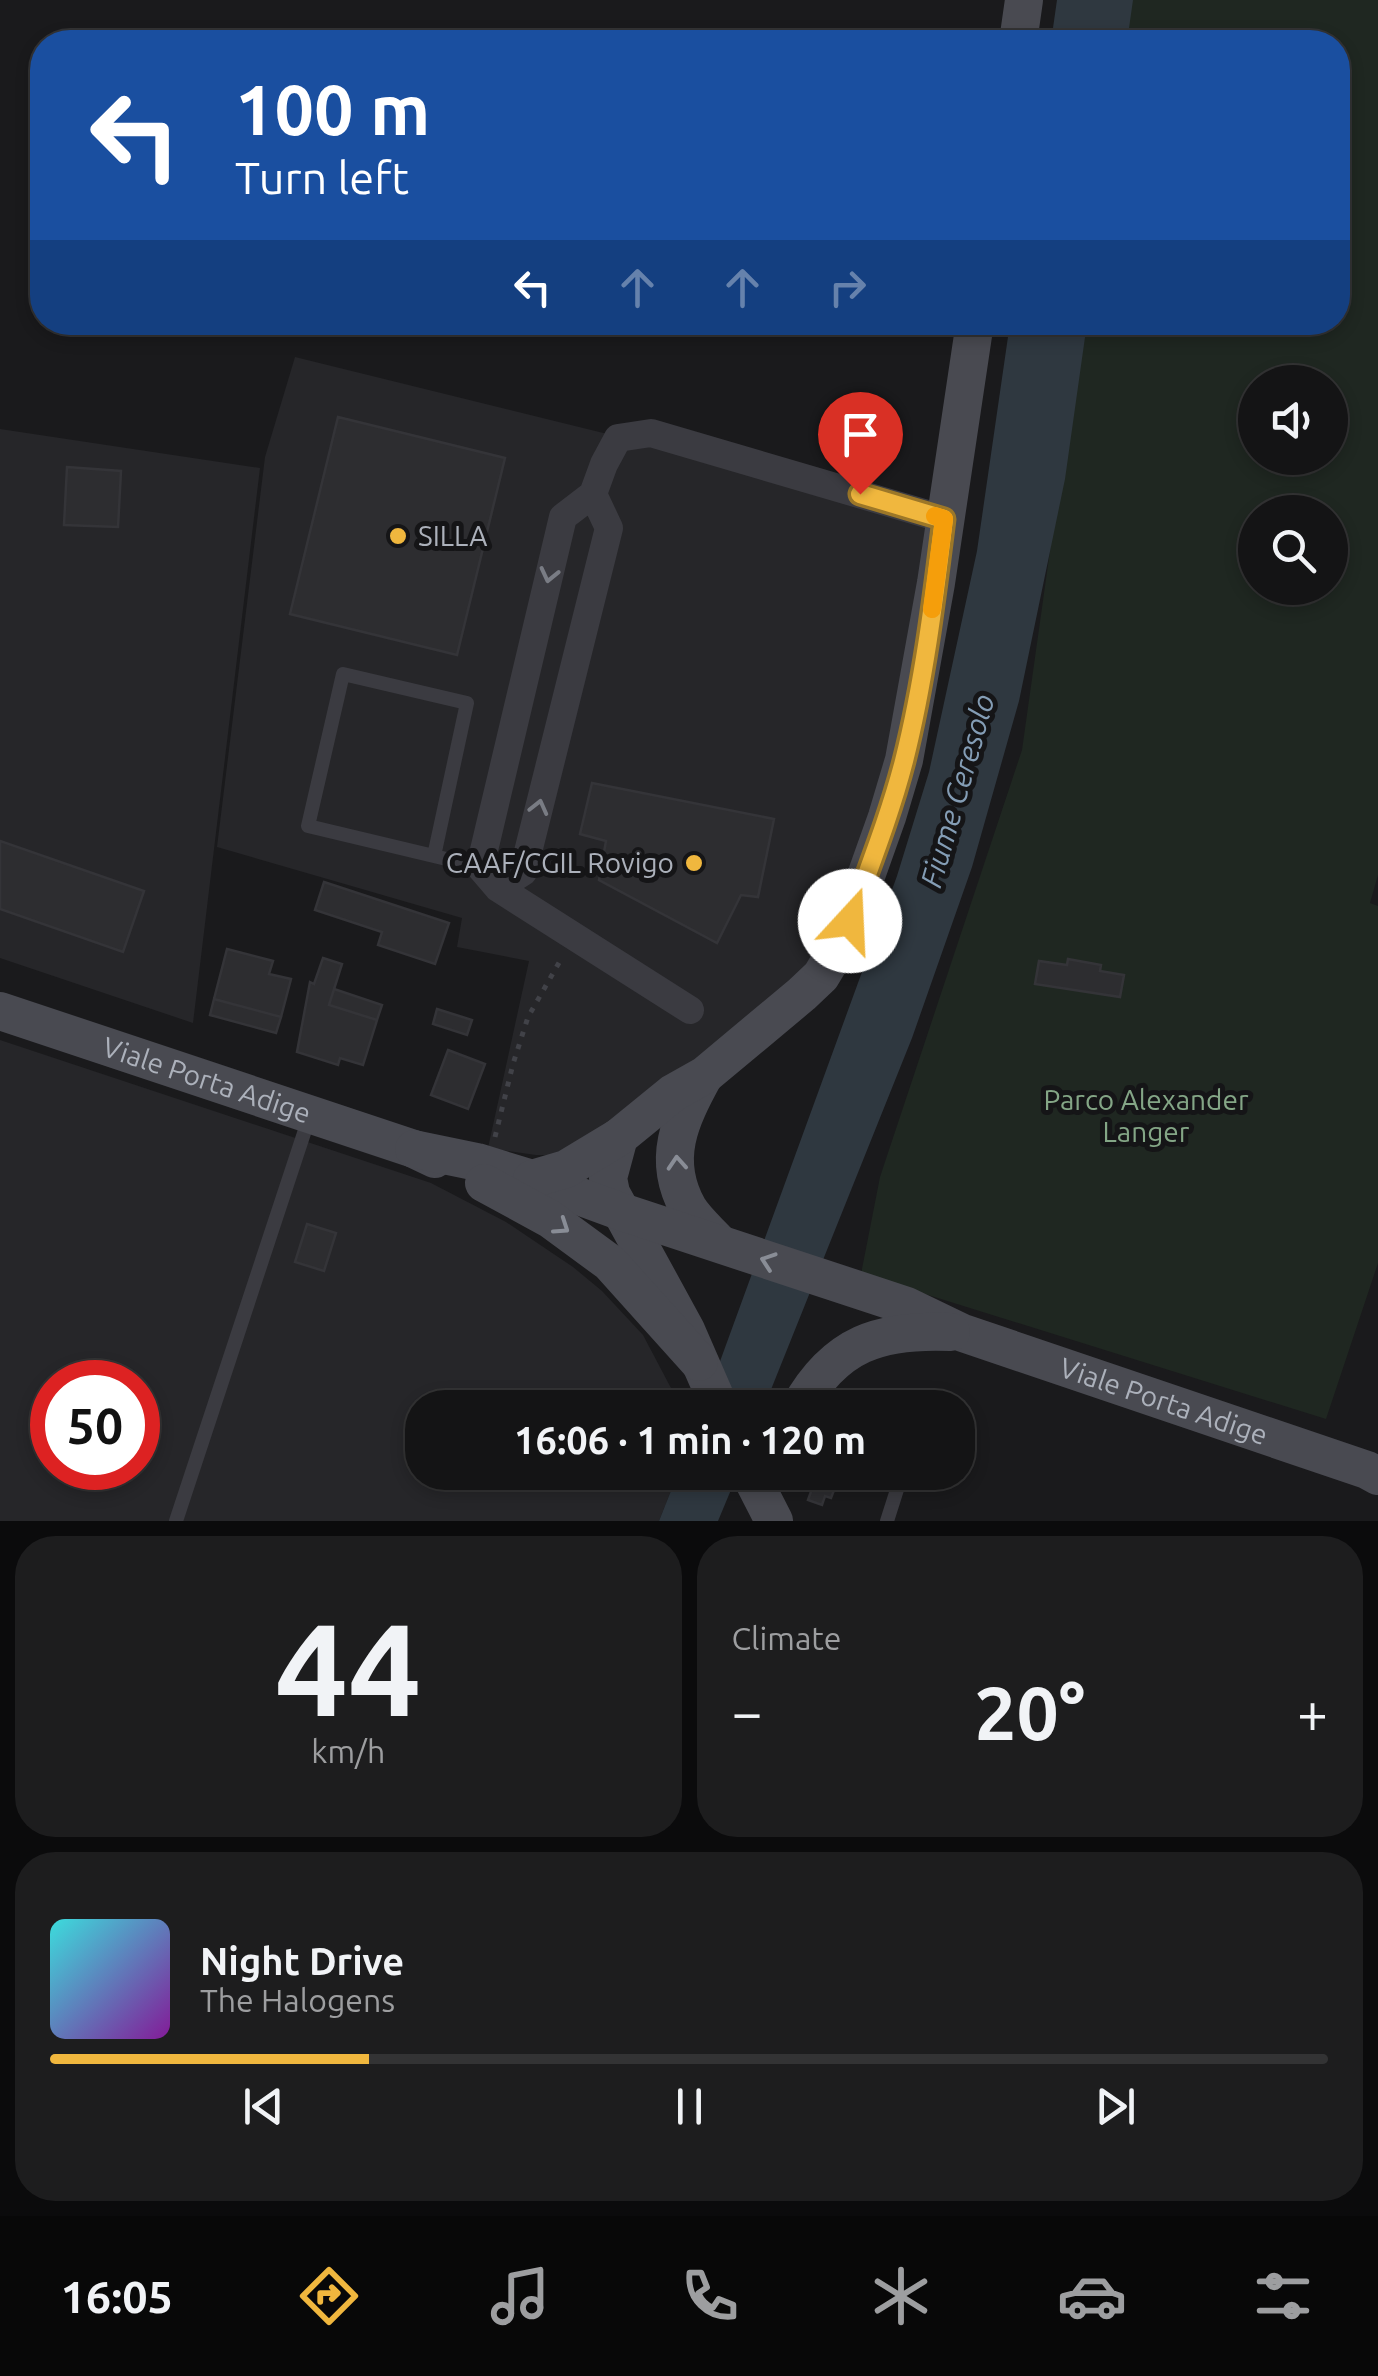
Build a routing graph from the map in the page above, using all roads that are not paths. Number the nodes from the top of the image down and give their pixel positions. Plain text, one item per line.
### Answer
1 (1024, 0) edge
2 (1020, 30) edge
3 (973, 335) edge
4 (593, 494) junction
5 (944, 519) junction
6 (434, 856) junction
7 (489, 878) junction
8 (690, 1010) dead end
9 (0, 1012) edge
10 (704, 1075) junction
11 (310, 1115) junction
12 (619, 1137) junction
13 (414, 1149) junction
14 (532, 1179) junction
15 (622, 1212) junction
16 (719, 1243) junction
17 (963, 1333) junction
18 (699, 1362) junction
19 (712, 1390) edge
20 (811, 1390) edge
21 (1374, 1473) edge
22 (897, 1490) edge
23 (176, 1521) edge
24 (887, 1521) edge

1 - 2 main road
3 - 5 main road
4 - 5 street
4 -> 7 street
7 -> 4 street
5 - 10 main road
6 - 6 lane
6 - 7 lane
7 - 8 street
9 - 11 main road, Viale Porta Adige
10 - 12 main road
16 -> 10 main road
11 - 13 main road, Viale Porta Adige
11 - 23 lane
12 - 14 main road
12 - 15 main road
13 - 14 main road, Viale Porta Adige
13 -> 18 main road, Viale Porta Adige
14 - 15 main road, Viale Porta Adige
15 - 16 main road, Viale Porta Adige
15 - 18 main road, Viale Porta Adige
17 -> 16 main road, Viale Porta Adige
17 - 20 main road, Viale Porta Adige
17 - 21 main road, Viale Porta Adige
18 - 19 main road, Viale Porta Adige
22 - 24 lane

